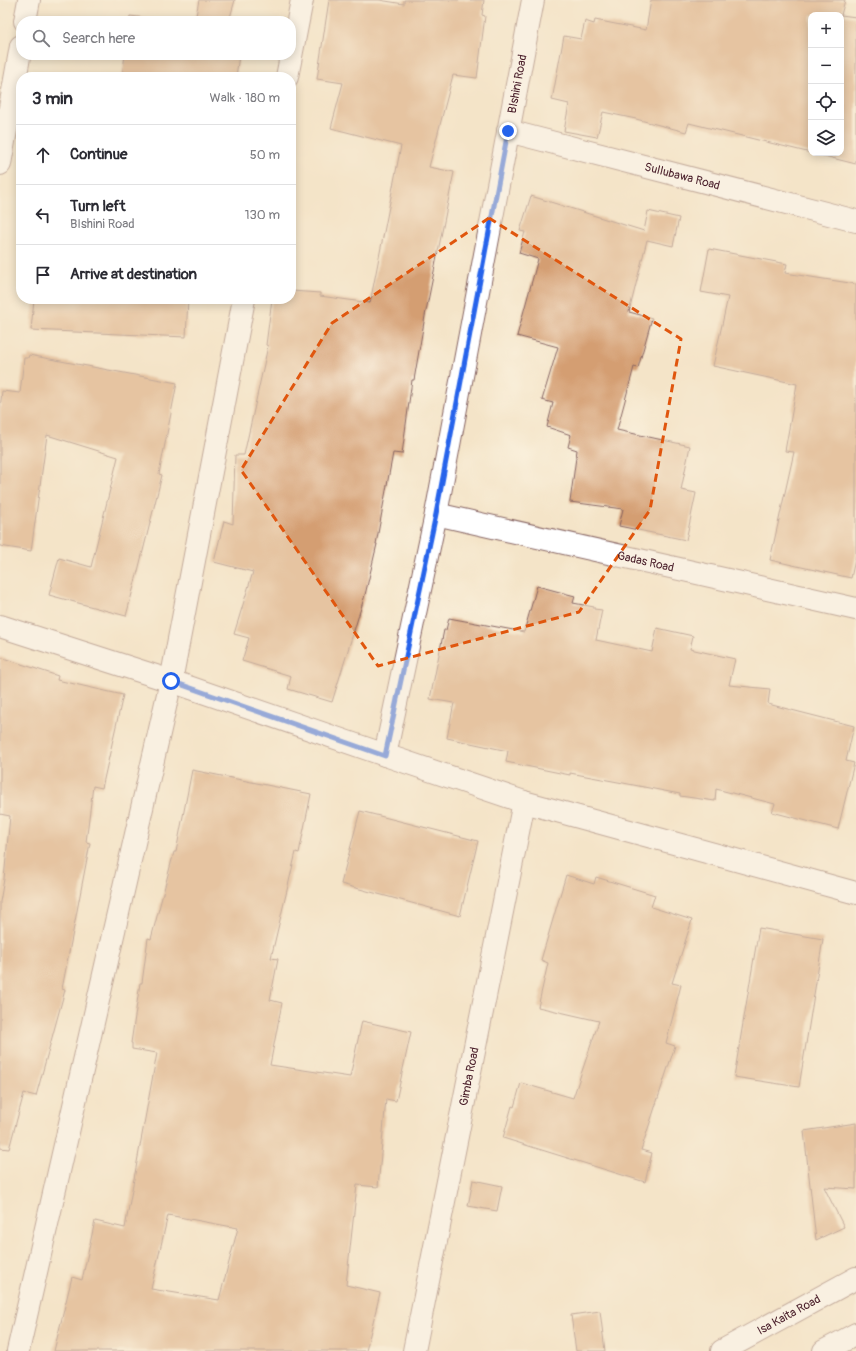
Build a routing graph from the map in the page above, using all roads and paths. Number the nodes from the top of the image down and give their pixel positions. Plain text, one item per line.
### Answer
1 (29, 0) edge
2 (302, 0) edge
3 (533, 0) edge
4 (26, 16) edge
5 (296, 31) edge
6 (19, 60) edge
7 (290, 60) edge
8 (16, 72) edge
9 (288, 72) edge
10 (16, 74) edge
11 (508, 131) junction
12 (0, 164) edge
13 (856, 221) edge
14 (243, 304) edge
15 (436, 514) junction
16 (856, 610) edge
17 (0, 626) edge
18 (171, 681) junction
19 (385, 756) junction
20 (524, 802) junction
21 (856, 893) edge
22 (856, 1278) edge
23 (856, 1334) edge
24 (18, 1351) edge
25 (414, 1351) edge
26 (722, 1351) edge
27 (824, 1351) edge

1 - 4 street
2 - 5 street
3 - 11 street, BIshini Road
6 - 8 street
7 - 9 street
10 - 12 street
11 - 13 street, Sullubawa Road
11 - 15 street, BIshini Road
14 - 18 street
15 - 16 street, Gadas Road
15 - 19 street, BIshini Road
17 - 18 street
18 - 19 street
18 - 24 street
19 - 20 street
20 - 21 street
20 - 25 street, Gimba Road
22 - 26 street, Isa Kaita Road
23 - 27 street

